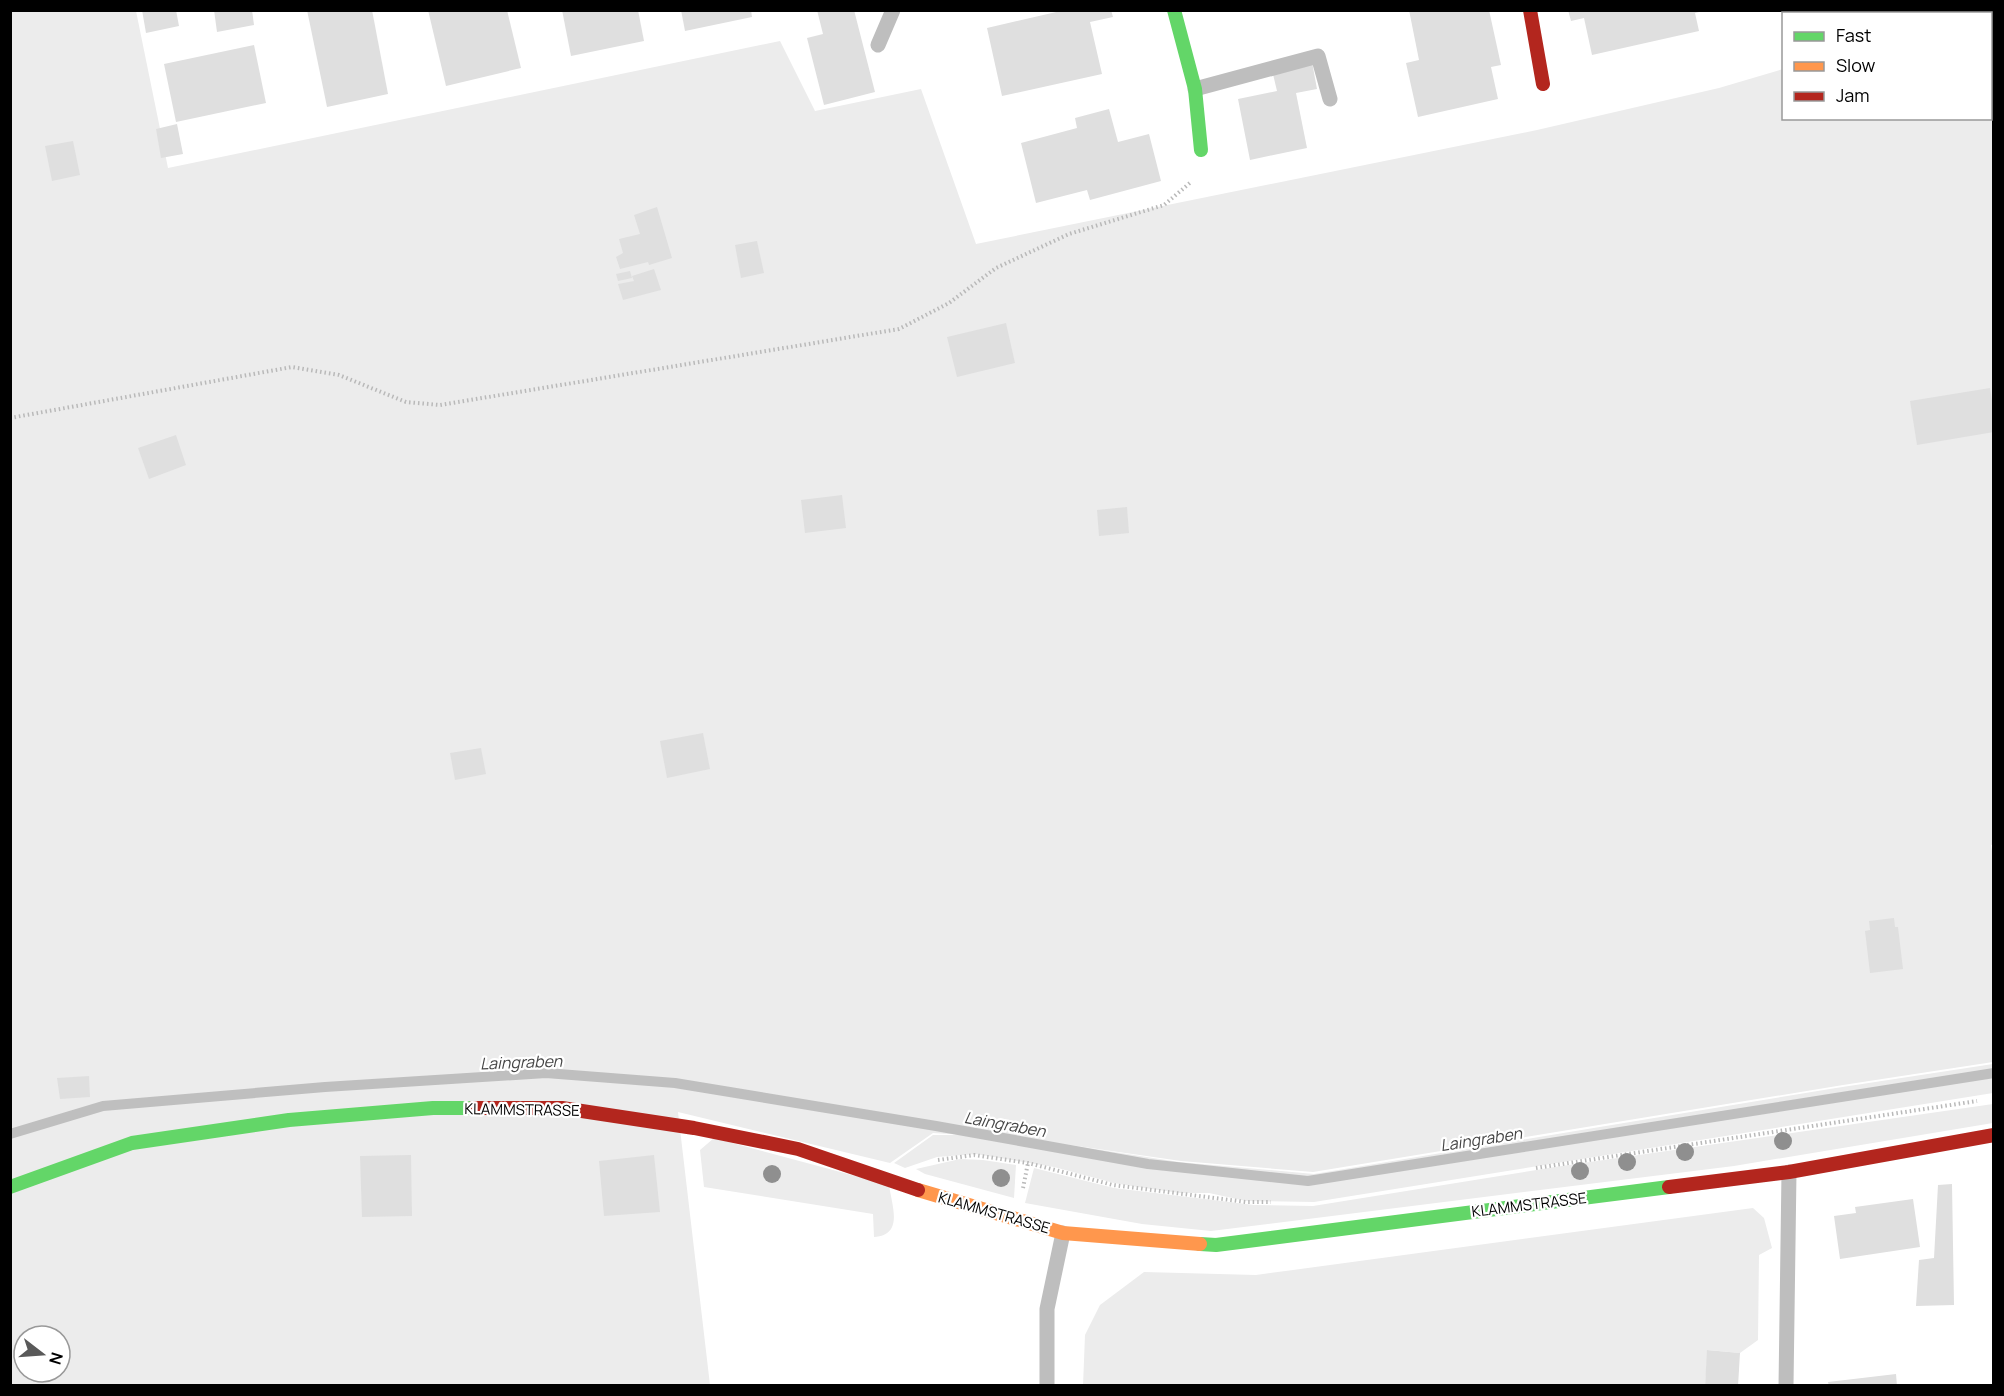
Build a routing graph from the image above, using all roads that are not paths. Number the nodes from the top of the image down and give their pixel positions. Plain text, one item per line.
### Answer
1 (893, 10) edge
2 (1174, 10) edge
3 (1530, 10) edge
4 (878, 45) dead end
5 (1543, 84) dead end
6 (1196, 89) junction
7 (1330, 99) dead end
8 (1201, 150) road end
9 (1994, 1135) edge
10 (1789, 1172) junction
11 (10, 1187) edge
12 (1063, 1233) junction
13 (1047, 1386) edge
14 (1786, 1386) edge

1 - 4 lane
2 - 6 street
3 - 5 street
6 - 7 lane
6 - 8 street
9 - 10 street, KLAMMSTRASSE
10 - 12 street, KLAMMSTRASSE
10 - 14 lane
11 - 12 street, KLAMMSTRASSE
12 - 13 lane, KLAMMSTRASSE

